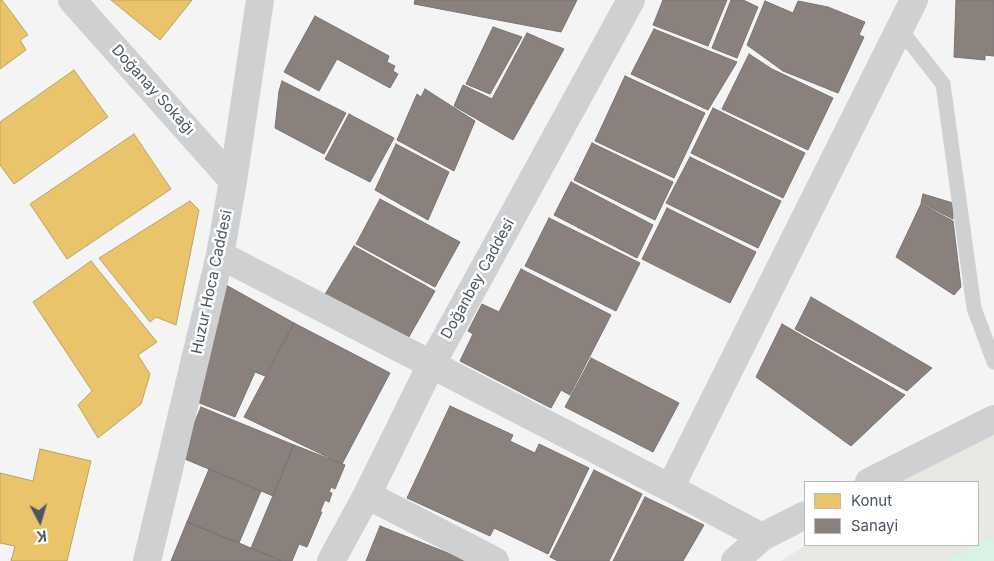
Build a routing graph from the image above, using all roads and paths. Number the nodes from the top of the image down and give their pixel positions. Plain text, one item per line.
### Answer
1 (72, 0) edge
2 (260, 0) edge
3 (631, 0) edge
4 (914, 0) edge
5 (900, 28) junction
6 (233, 181) junction
7 (220, 255) junction
8 (994, 362) edge
9 (431, 365) junction
10 (994, 419) edge
11 (871, 481) edge
12 (670, 488) junction
13 (367, 495) junction
14 (804, 516) edge
15 (762, 537) junction
16 (147, 561) edge
17 (332, 561) edge
18 (496, 561) edge
19 (735, 561) edge

1 - 6 street, Doğanay Sokağı
2 - 6 street, Huzur Hoca Caddesi
3 - 9 street, Doğanbey Caddesi
4 - 5 street
5 - 8 lane
5 - 12 street
6 - 7 street, Huzur Hoca Caddesi
7 - 9 street
7 - 16 street, Huzur Hoca Caddesi
9 - 12 street
9 - 13 street, Doğanbey Caddesi
10 - 11 street
12 - 15 street
13 - 17 street, Doğanbey Caddesi
13 - 18 street
14 - 15 street
15 - 19 street

